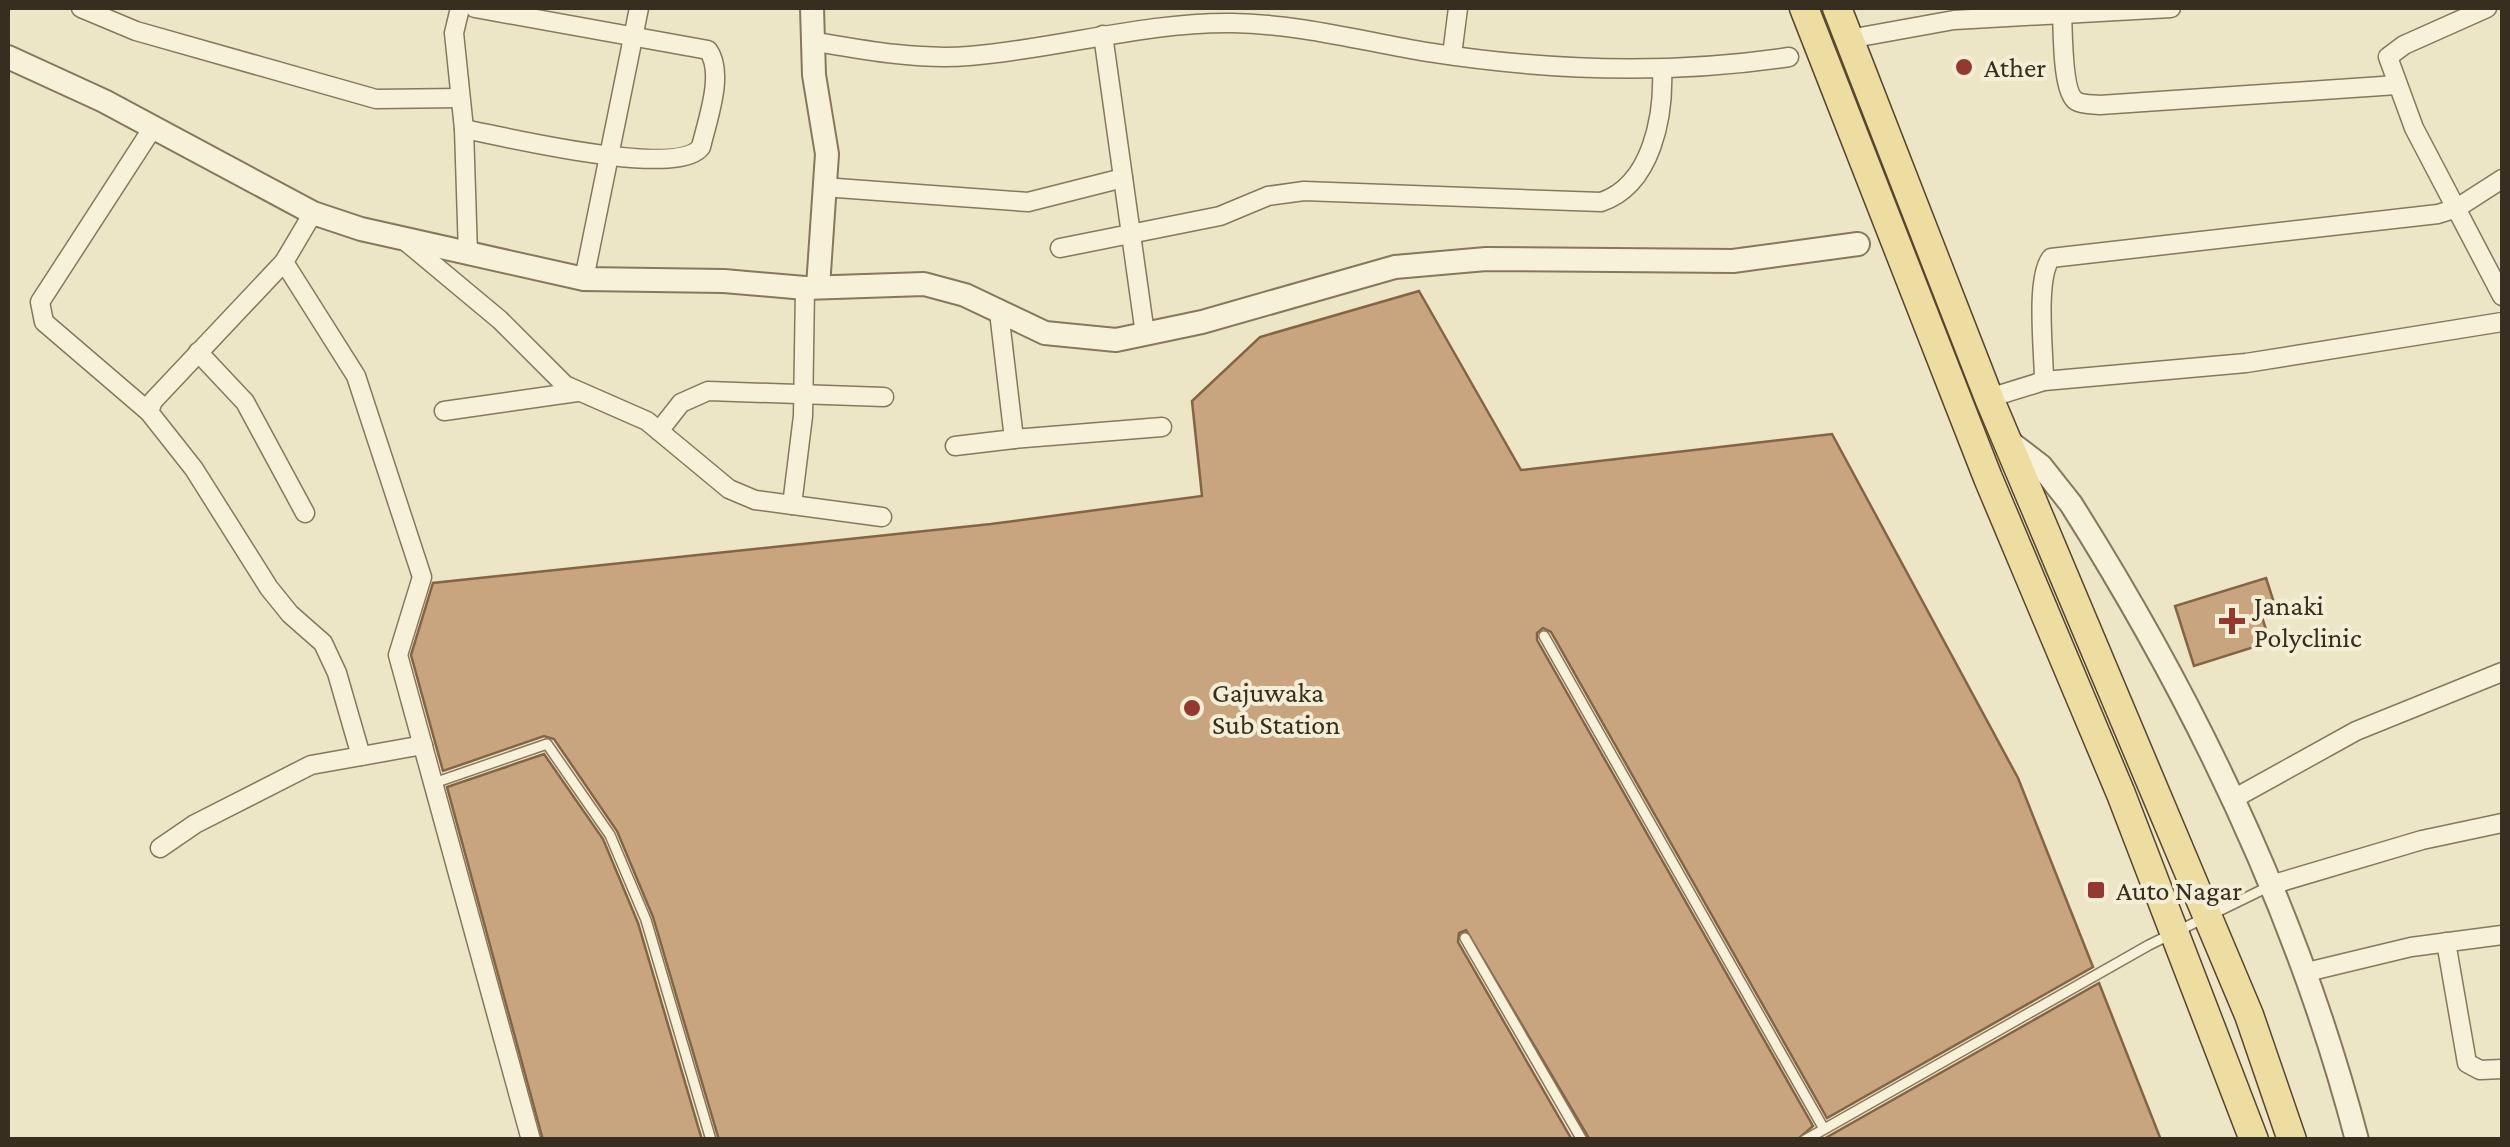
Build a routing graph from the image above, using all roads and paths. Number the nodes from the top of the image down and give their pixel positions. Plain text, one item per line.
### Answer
1 (81, 8) edge
2 (460, 8) edge
3 (476, 8) edge
4 (639, 8) edge
5 (812, 8) edge
6 (1458, 8) edge
7 (1804, 8) edge
8 (1838, 8) edge
9 (2170, 8) edge
10 (2487, 8) edge
11 (2062, 13) junction
12 (1104, 34) junction
13 (633, 37) junction
14 (1848, 39) junction
15 (812, 40) junction
16 (1452, 55) junction
17 (1789, 56) dead end
18 (8, 57) edge
19 (1662, 69) junction
20 (2398, 85) junction
21 (460, 98) junction
22 (152, 128) junction
23 (464, 129) junction
24 (610, 156) junction
25 (1123, 178) junction
26 (2502, 180) edge
27 (823, 187) junction
28 (2456, 208) junction
29 (312, 213) junction
30 (1131, 232) junction
31 (403, 239) junction
32 (1858, 244) dead end
33 (1060, 248) dead end
34 (468, 254) junction
35 (284, 262) junction
36 (584, 279) junction
37 (812, 288) junction
38 (2502, 296) edge
39 (999, 312) junction
40 (2502, 322) edge
41 (1145, 334) junction
42 (198, 352) junction
43 (2044, 381) junction
44 (582, 391) junction
45 (803, 395) junction
46 (884, 397) dead end
47 (1989, 398) junction
48 (444, 411) dead end
49 (148, 412) junction
50 (1162, 427) dead end
51 (658, 431) junction
52 (1014, 439) junction
53 (2007, 440) junction
54 (955, 446) dead end
55 (792, 506) junction
56 (305, 513) dead end
57 (882, 517) dead end
58 (1544, 636) dead end
59 (2502, 672) edge
60 (423, 745) junction
61 (361, 756) junction
62 (434, 784) junction
63 (2235, 798) junction
64 (2502, 824) edge
65 (160, 848) dead end
66 (2274, 884) junction
67 (2208, 914) junction
68 (2176, 931) junction
69 (2502, 935) edge
70 (1465, 938) dead end
71 (2446, 942) junction
72 (2307, 972) junction
73 (2502, 1069) edge
74 (1824, 1129) junction
75 (531, 1140) edge
76 (711, 1140) edge
77 (1582, 1140) edge
78 (1805, 1140) edge
79 (2254, 1140) edge
80 (2292, 1140) edge
81 (2357, 1140) edge

1 - 21 street
2 - 21 street
3 - 13 street
4 - 13 street
5 - 15 street
6 - 16 street
7 - 68 main road
8 - 14 main road
9 - 11 street
10 - 20 street
11 - 14 street
11 - 20 street
12 - 15 street
12 - 16 street
12 - 25 street
13 - 24 street
13 - 24 street
14 - 47 main road
15 - 27 street
16 - 19 street
17 - 19 street
18 - 22 street
19 - 30 street
20 - 28 street
21 - 23 street
22 - 29 street
22 - 49 street
23 - 24 street
23 - 34 street
24 - 36 street
25 - 27 street
25 - 30 street
26 - 28 street
27 - 37 street
28 - 38 street
28 - 43 street
29 - 31 street
29 - 35 street
30 - 33 street
30 - 41 street
31 - 34 street
31 - 44 street
32 - 41 street
34 - 36 street
35 - 42 street
35 - 60 street
36 - 37 street
37 - 39 street
37 - 45 street
39 - 41 street
39 - 52 street
40 - 43 street
42 - 49 street
42 - 56 street
43 - 47 street
44 - 48 street
44 - 51 street
45 - 46 street
45 - 51 street
45 - 55 street
47 - 53 main road
49 - 61 street
50 - 52 street
51 - 55 street
52 - 54 street
53 - 63 street
53 - 67 main road
55 - 57 street
58 - 74 lane
59 - 63 street
60 - 61 street
60 - 62 street
61 - 65 street
62 - 75 street
62 - 76 lane
63 - 66 street
64 - 66 street
66 - 67 lane
66 - 72 street
67 - 68 lane
67 - 80 main road
68 - 74 lane
68 - 79 main road
69 - 71 street
70 - 77 lane
71 - 72 street
71 - 73 street
72 - 81 street
74 - 78 lane

